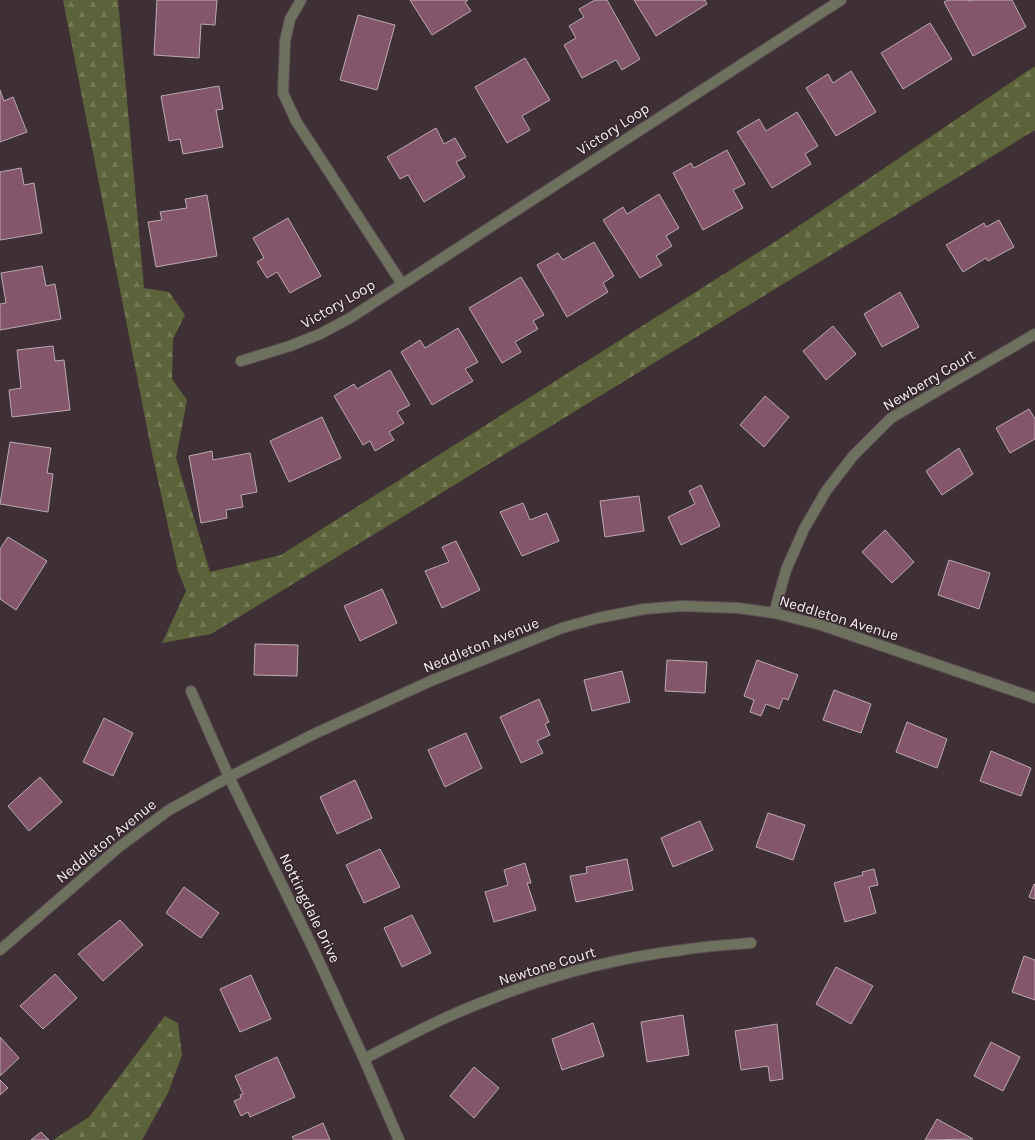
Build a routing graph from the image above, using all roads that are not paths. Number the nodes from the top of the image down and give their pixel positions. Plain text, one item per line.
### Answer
1 (300, 0) edge
2 (841, 0) edge
3 (402, 284) junction
4 (1035, 334) edge
5 (241, 361) dead end
6 (774, 613) junction
7 (191, 691) dead end
8 (1035, 698) edge
9 (229, 777) junction
10 (751, 943) dead end
11 (0, 950) edge
12 (364, 1058) junction
13 (399, 1140) edge

1 - 3 street
2 - 3 street, Victory Loop
3 - 5 street, Victory Loop
4 - 6 street, Newberry Court
6 - 8 street, Neddleton Avenue
6 - 9 street, Neddleton Avenue
7 - 9 street, Nottingdale Drive
9 - 11 street, Neddleton Avenue
9 - 12 street, Nottingdale Drive
10 - 12 street, Newtone Court
12 - 13 street, Nottingdale Drive

